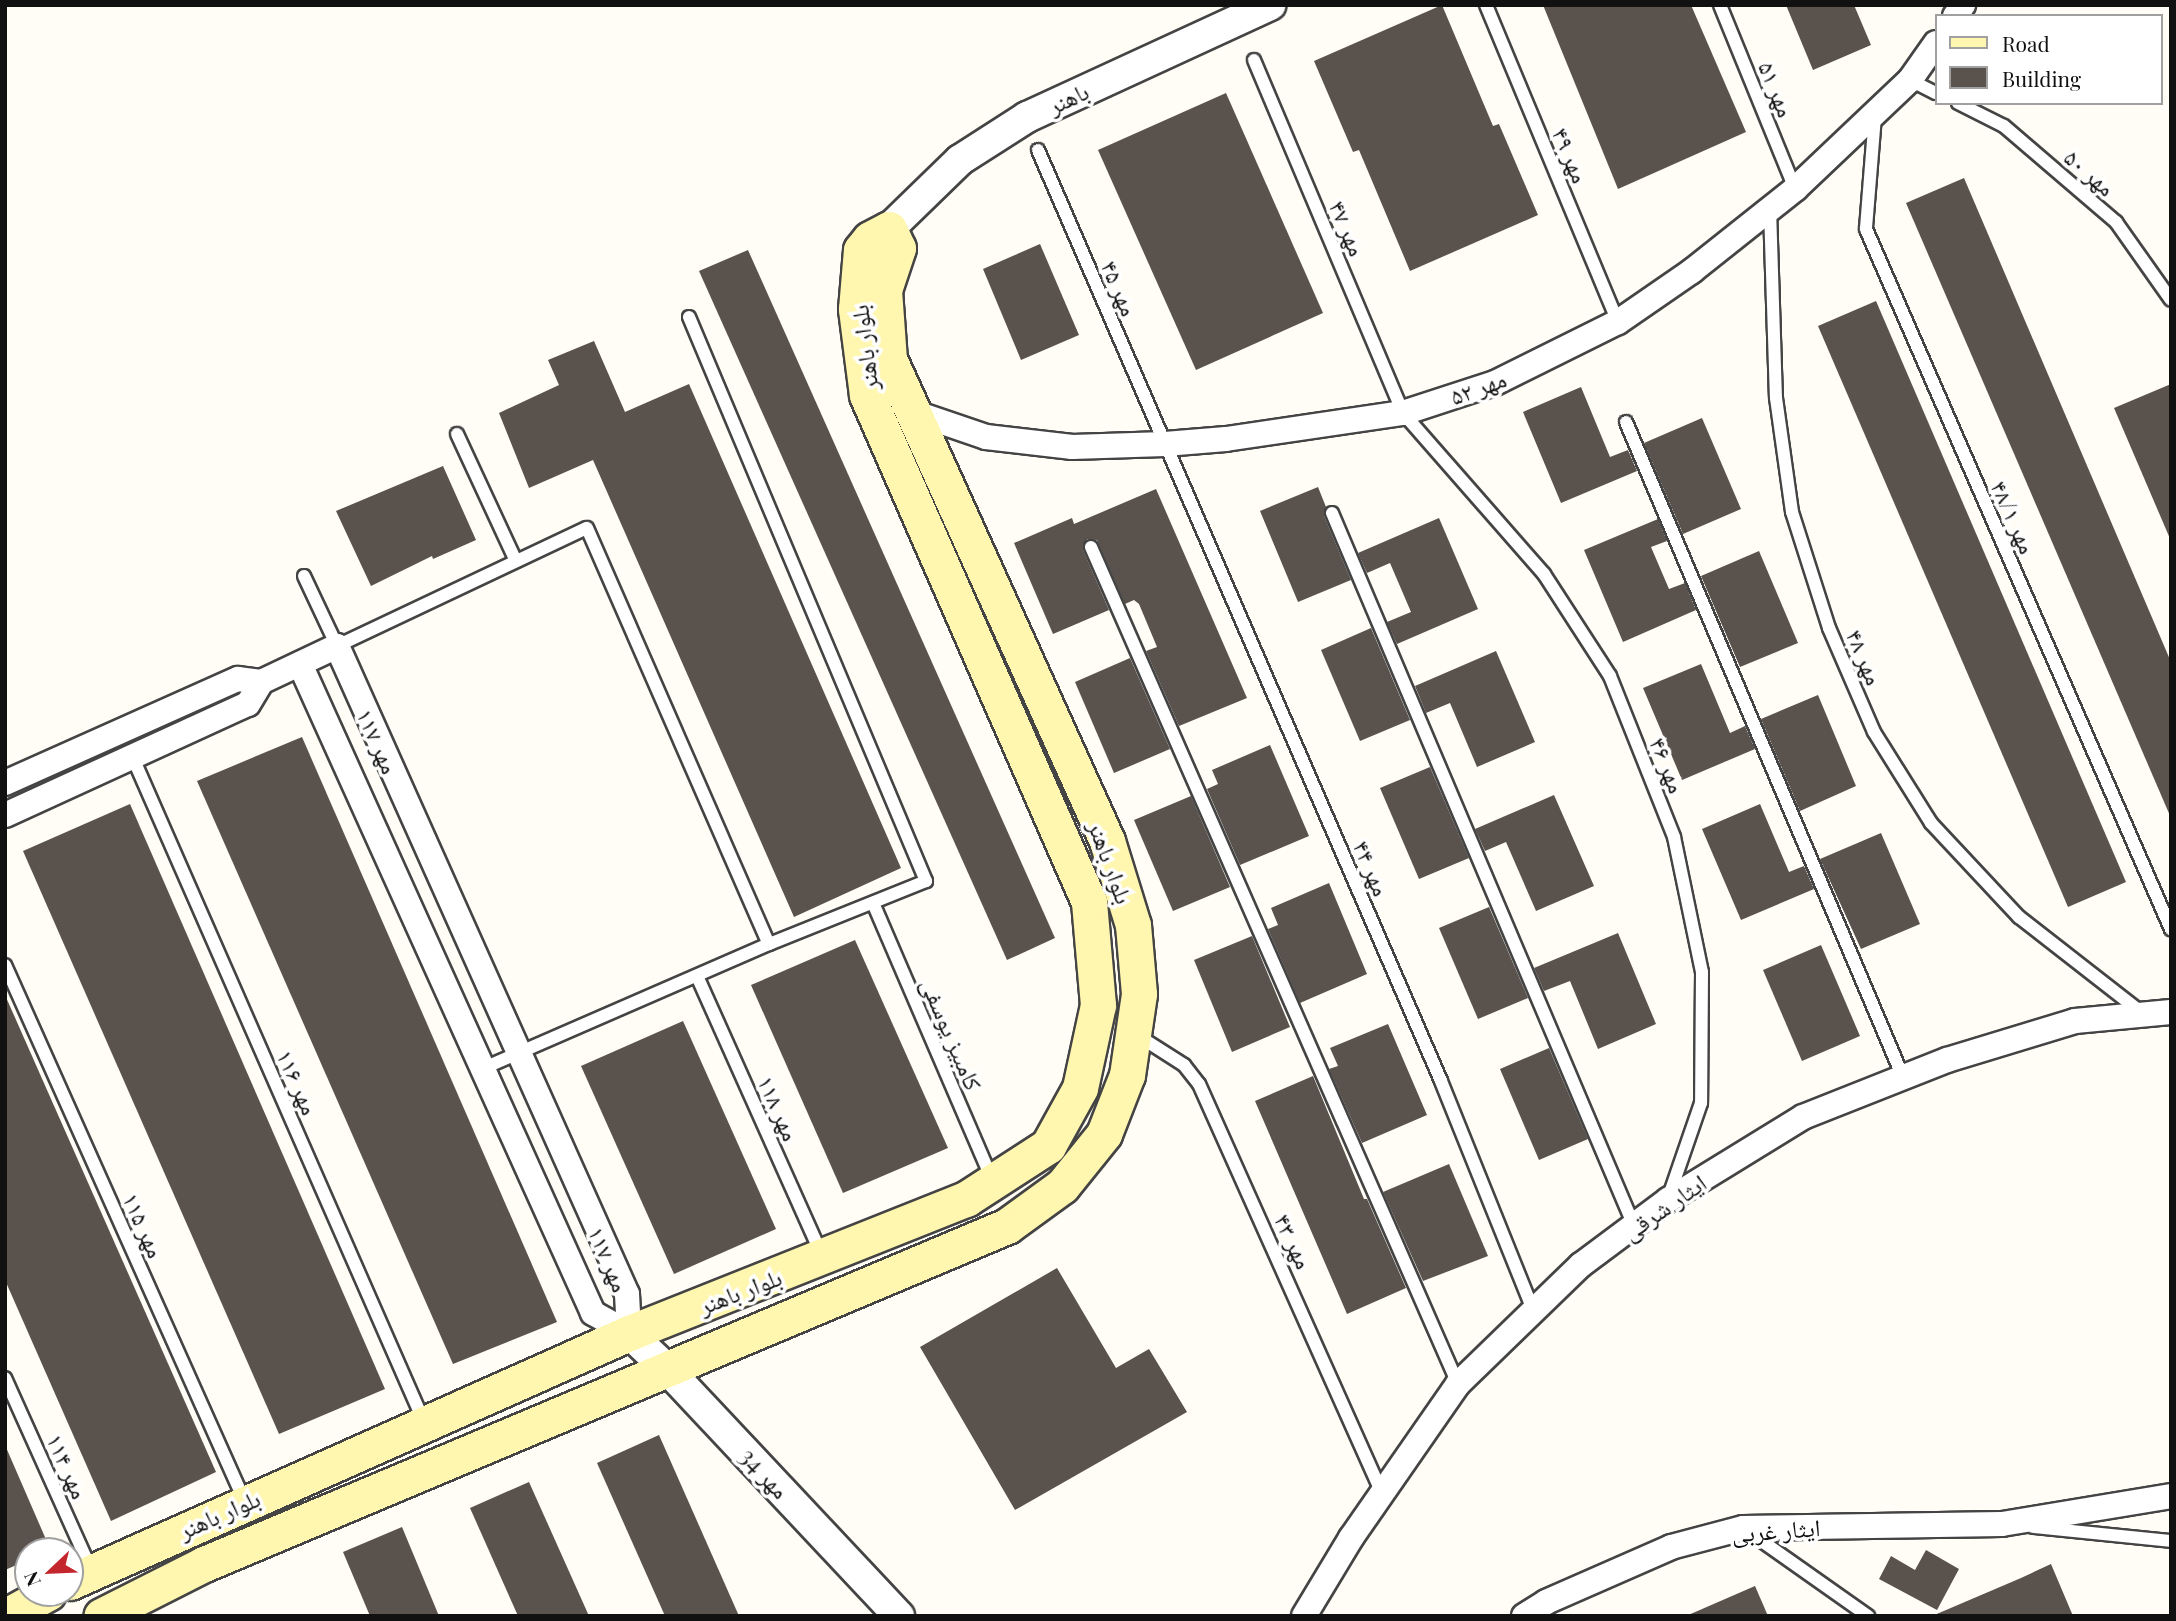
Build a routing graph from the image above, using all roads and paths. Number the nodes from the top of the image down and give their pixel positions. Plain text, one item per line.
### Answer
1 (1271, 5) edge
2 (1486, 5) edge
3 (1720, 5) edge
4 (1934, 46) edge
5 (1254, 60) dead end
6 (1910, 80) junction
7 (1934, 92) edge
8 (1962, 105) edge
9 (1876, 113) junction
10 (1038, 150) dead end
11 (1795, 189) junction
12 (1770, 209) junction
13 (888, 229) junction
14 (2171, 300) edge
15 (689, 317) dead end
16 (1618, 322) junction
17 (910, 411) junction
18 (1403, 413) junction
19 (1626, 422) dead end
20 (457, 435) dead end
21 (1165, 444) junction
22 (1332, 513) dead end
23 (1091, 547) dead end
24 (516, 561) junction
25 (303, 576) dead end
26 (337, 646) junction
27 (300, 664) junction
28 (261, 682) junction
29 (121, 731) junction
30 (133, 758) junction
31 (5, 783) edge
32 (5, 815) edge
33 (873, 903) junction
34 (2171, 929) edge
35 (769, 944) junction
36 (5, 965) edge
37 (697, 975) junction
38 (2171, 1012) edge
39 (2144, 1014) junction
40 (1134, 1033) junction
41 (517, 1053) junction
42 (482, 1069) junction
43 (1903, 1077) junction
44 (993, 1182) junction
45 (1668, 1200) junction
46 (1634, 1226) junction
47 (823, 1258) junction
48 (1534, 1311) junction
49 (629, 1333) junction
50 (667, 1369) junction
51 (5, 1378) edge
52 (1458, 1384) junction
53 (424, 1423) junction
54 (1382, 1494) junction
55 (2171, 1496) edge
56 (245, 1502) junction
57 (2002, 1524) junction
58 (1744, 1528) junction
59 (66, 1537) edge
60 (2171, 1541) edge
61 (84, 1576) edge
62 (22, 1607) edge
63 (6, 1616) edge
64 (101, 1616) edge
65 (899, 1616) edge
66 (1304, 1616) edge
67 (1524, 1616) edge
68 (1868, 1616) edge

1 - 13 street, باهنر
2 - 16 lane, مهر ۴۹
3 - 11 lane, مهر ۵۱
4 - 6 street, مهر ۵۲
5 - 18 lane, مهر ۴۷
6 - 7 lane
6 - 9 street, مهر ۵۲
8 - 14 lane, مهر ۵۰
9 - 11 street, مهر ۵۲
9 - 34 lane, مهر ۴۸/۱
10 - 21 lane, مهر ۴۵
11 - 12 street, مهر ۵۲
12 - 16 street, مهر ۵۲
12 - 39 lane, مهر ۴۸
13 - 17 main road, بلوار باهنر
13 - 44 main road, بلوار باهنر
15 - 33 lane
16 - 18 street, مهر ۵۲
17 - 21 street, مهر ۵۲
17 - 40 main road, بلوار باهنر
18 - 21 street, مهر ۵۲
18 - 45 lane, مهر ۴۶
19 - 43 lane
20 - 24 lane
21 - 48 lane, مهر ۴۴
22 - 46 lane
23 - 52 lane
24 - 26 lane
24 - 35 lane
25 - 26 lane, مهر ۱۱۷
26 - 27 street
26 - 41 street, مهر ۱۱۷
27 - 28 street
27 - 42 street, مهر ۱۱۷
28 - 29 street
28 - 30 street
29 - 30 street
29 - 31 street
30 - 32 street
30 - 53 lane, مهر ۱۱۶
33 - 35 lane
33 - 44 lane, کامبیز یوسفی
35 - 37 lane
36 - 56 lane, مهر ۱۱۵
37 - 41 lane
37 - 47 lane, مهر ۱۱۸
38 - 39 street, ایثار شرقی
39 - 43 street, ایثار شرقی
40 - 50 main road, بلوار باهنر
40 - 54 lane, مهر ۴۳
41 - 42 lane
41 - 49 street, مهر ۱۱۷
42 - 49 street, مهر ۱۱۷
43 - 45 street, ایثار شرقی
44 - 47 main road, بلوار باهنر
45 - 46 street, ایثار شرقی
46 - 48 street, ایثار شرقی
47 - 49 main road, بلوار باهنر
48 - 52 street, ایثار شرقی
49 - 50 street, مهر 34
49 - 53 main road, بلوار باهنر
50 - 64 main road, بلوار باهنر
50 - 65 street, مهر 34
51 - 59 lane, مهر ۱۱۴
52 - 54 street, ایثار شرقی
53 - 56 main road, بلوار باهنر
54 - 66 street, ایثار شرقی
55 - 57 street, ایثار غربی
56 - 61 main road, بلوار باهنر
57 - 58 street, ایثار غربی
57 - 60 lane, ایثار غربی
58 - 67 street, ایثار غربی
58 - 68 lane
62 - 63 main road

